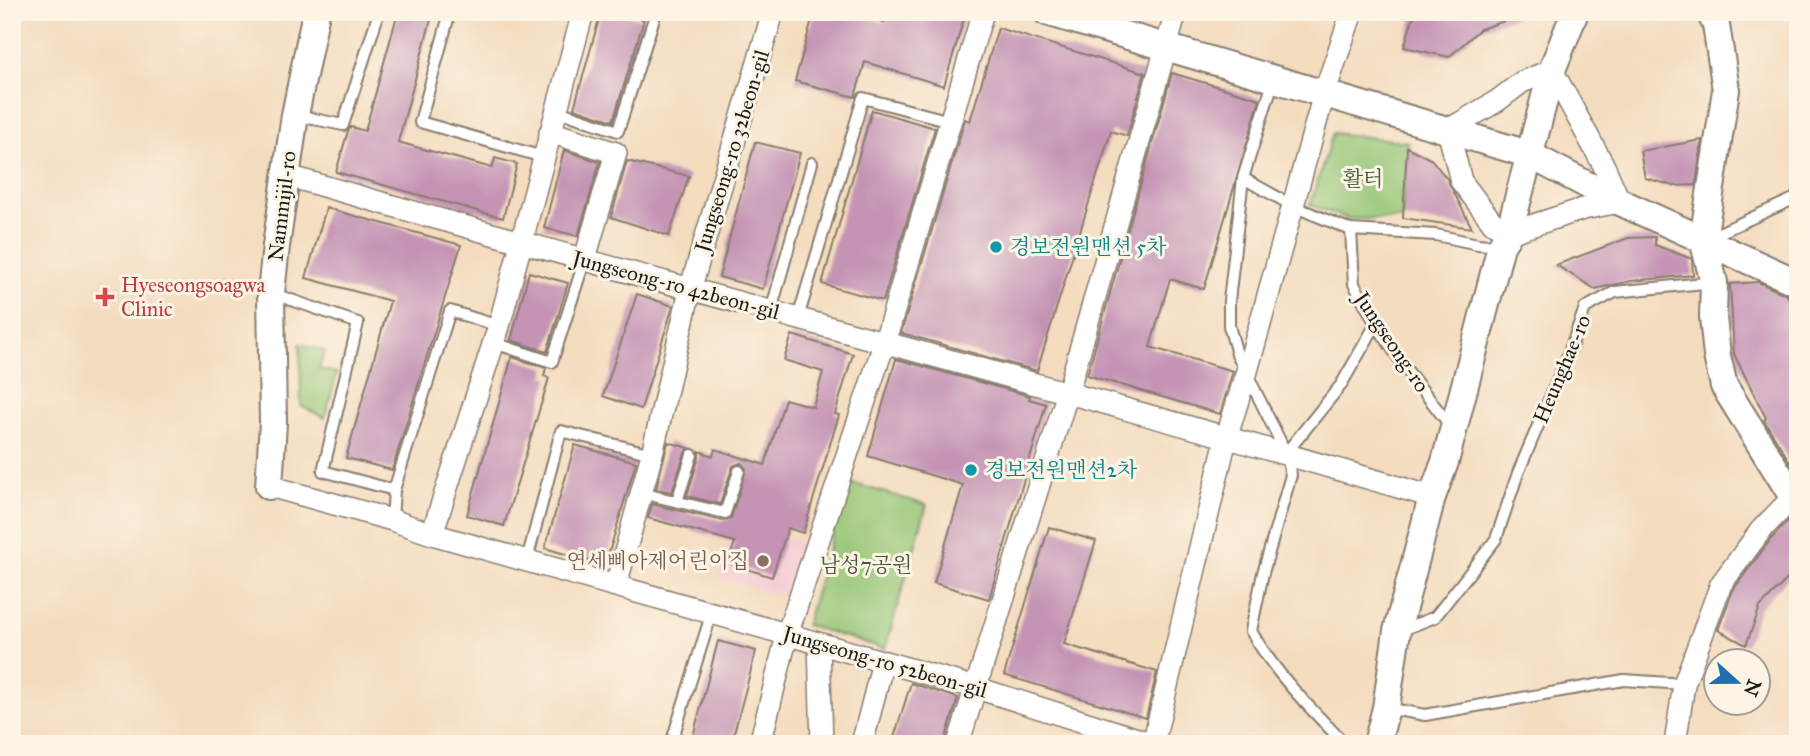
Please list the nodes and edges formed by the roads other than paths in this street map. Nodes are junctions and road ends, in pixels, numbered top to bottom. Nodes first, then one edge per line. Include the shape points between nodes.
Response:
1 (316, 12) edge
2 (379, 12) edge
3 (450, 12) edge
4 (583, 12) edge
5 (656, 12) edge
6 (773, 12) edge
7 (983, 12) edge
8 (1047, 12) edge
9 (1176, 12) edge
10 (1352, 12) edge
11 (1575, 12) edge
12 (1710, 12) edge
13 (1166, 47) junction
14 (1552, 70) junction
15 (1274, 79) junction
16 (1324, 94) junction
17 (555, 110) junction
18 (295, 115) junction
19 (950, 121) junction
20 (1448, 130) junction
21 (550, 132) junction
22 (1528, 154) junction
23 (543, 157) junction
24 (812, 163) dead end
25 (285, 175) junction
26 (1243, 178) junction
27 (1798, 197) edge
28 (1620, 202) junction
29 (1293, 206) junction
30 (1351, 230) junction
31 (1505, 239) junction
32 (1703, 240) junction
33 (522, 244) junction
34 (585, 258) junction
35 (1714, 282) junction
36 (1798, 283) edge
37 (690, 290) junction
38 (271, 293) junction
39 (771, 311) junction
40 (797, 318) junction
41 (1376, 324) junction
42 (496, 334) junction
43 (885, 341) junction
44 (1247, 371) junction
45 (1068, 392) junction
46 (1453, 430) junction
47 (1226, 439) junction
48 (1286, 453) junction
49 (652, 454) junction
50 (692, 455) dead end
51 (739, 471) dead end
52 (269, 486) joint
53 (394, 490) junction
54 (641, 493) junction
55 (1432, 497) junction
56 (1796, 498) edge
57 (677, 501) junction
58 (392, 520) junction
59 (432, 534) junction
60 (527, 560) junction
61 (616, 585) junction
62 (712, 612) junction
63 (1397, 631) junction
64 (788, 635) junction
65 (819, 644) junction
66 (883, 662) junction
67 (1684, 684) junction
68 (977, 688) junction
69 (1386, 708) junction
70 (761, 739) edge
71 (671, 744) edge
72 (784, 744) edge
73 (822, 744) edge
74 (862, 744) edge
75 (958, 744) edge
76 (1153, 744) edge
77 (1345, 744) edge
78 (1377, 744) edge
79 (1675, 744) edge

1 - 18 street, Nammijil-ro
2 - 18 lane via 343,125
3 - 23 lane via 419,122
4 - 17 street
5 - 17 lane via 618,131
6 - 37 street, Jungseong-ro 32beon-gil
7 - 19 street
8 - 13 street
9 - 13 street
10 - 16 street
11 - 14 street, Jungseong-ro
12 - 32 street via 1726,90
13 - 15 street
13 - 45 street
14 - 20 street via 1522,82
14 - 22 street, Jungseong-ro
14 - 28 street
15 - 16 street
15 - 26 lane
16 - 20 street
16 - 29 street
17 - 21 street
18 - 25 street, Nammijil-ro
19 - 40 lane via 863,98
19 - 43 street
20 - 22 street
20 - 31 street via 1461,181
21 - 23 street
21 - 34 street via 616,153
22 - 28 street
22 - 31 street, Jungseong-ro
23 - 33 street
24 - 39 lane
25 - 33 street, Jungseong-ro 42beon-gil
25 - 38 street, Nammijil-ro
26 - 29 lane
26 - 44 lane via 1229,326
27 - 32 lane
28 - 31 street via 1583,209
28 - 32 street
29 - 30 lane
29 - 44 street
30 - 31 lane via 1436,235 1478,244
30 - 41 lane, Jungseong-ro via 1354,284
31 - 46 street, Jungseong-ro
32 - 35 street
32 - 36 street
33 - 34 street, Jungseong-ro 42beon-gil
33 - 42 street
34 - 37 street, Jungseong-ro 42beon-gil
34 - 42 lane via 552,362
35 - 56 street via 1713,317 1724,386
35 - 63 lane, Heunghae-ro via 1615,292 1585,308 1496,538 1435,617
37 - 39 street, Jungseong-ro 42beon-gil
37 - 49 street
38 - 52 street, Nammijil-ro
38 - 53 lane via 358,323 323,471
39 - 40 street, Jungseong-ro 42beon-gil
40 - 43 street, Jungseong-ro 42beon-gil
41 - 46 lane, Jungseong-ro
41 - 48 lane via 1341,385
42 - 53 lane via 450,311
42 - 59 street
43 - 45 street, Jungseong-ro 42beon-gil
43 - 64 street
44 - 47 street, Jungseong-ro 52beon-gil
44 - 48 lane
45 - 47 street, Jungseong-ro 42beon-gil
45 - 68 street
46 - 55 street, Jungseong-ro
47 - 48 street, Jungseong-ro 42beon-gil
47 - 76 street, Jungseong-ro 52beon-gil
48 - 55 street, Jungseong-ro 42beon-gil
48 - 77 lane via 1292,475 1262,573 1251,631 1293,691
49 - 54 street
49 - 60 lane via 561,431
50 - 57 lane
51 - 57 lane via 725,513
52 - 58 street, Jungseong-ro 52beon-gil
53 - 58 lane
54 - 57 lane
54 - 61 street
55 - 63 street, Jungseong-ro
56 - 67 street via 1761,530 1721,584
58 - 59 street, Jungseong-ro 52beon-gil
59 - 60 street, Jungseong-ro 52beon-gil
60 - 61 street, Jungseong-ro 52beon-gil
61 - 62 street, Jungseong-ro 52beon-gil
62 - 64 street, Jungseong-ro 52beon-gil
62 - 71 lane
63 - 69 street, Jungseong-ro
64 - 65 street, Jungseong-ro 52beon-gil
64 - 70 street
65 - 66 street, Jungseong-ro 52beon-gil
65 - 73 street
66 - 68 street, Jungseong-ro 52beon-gil
66 - 74 street
67 - 69 lane via 1624,680 1425,715
67 - 79 street
68 - 75 street
68 - 76 street, Jungseong-ro 52beon-gil
69 - 78 street, Jungseong-ro
70 - 72 lane

